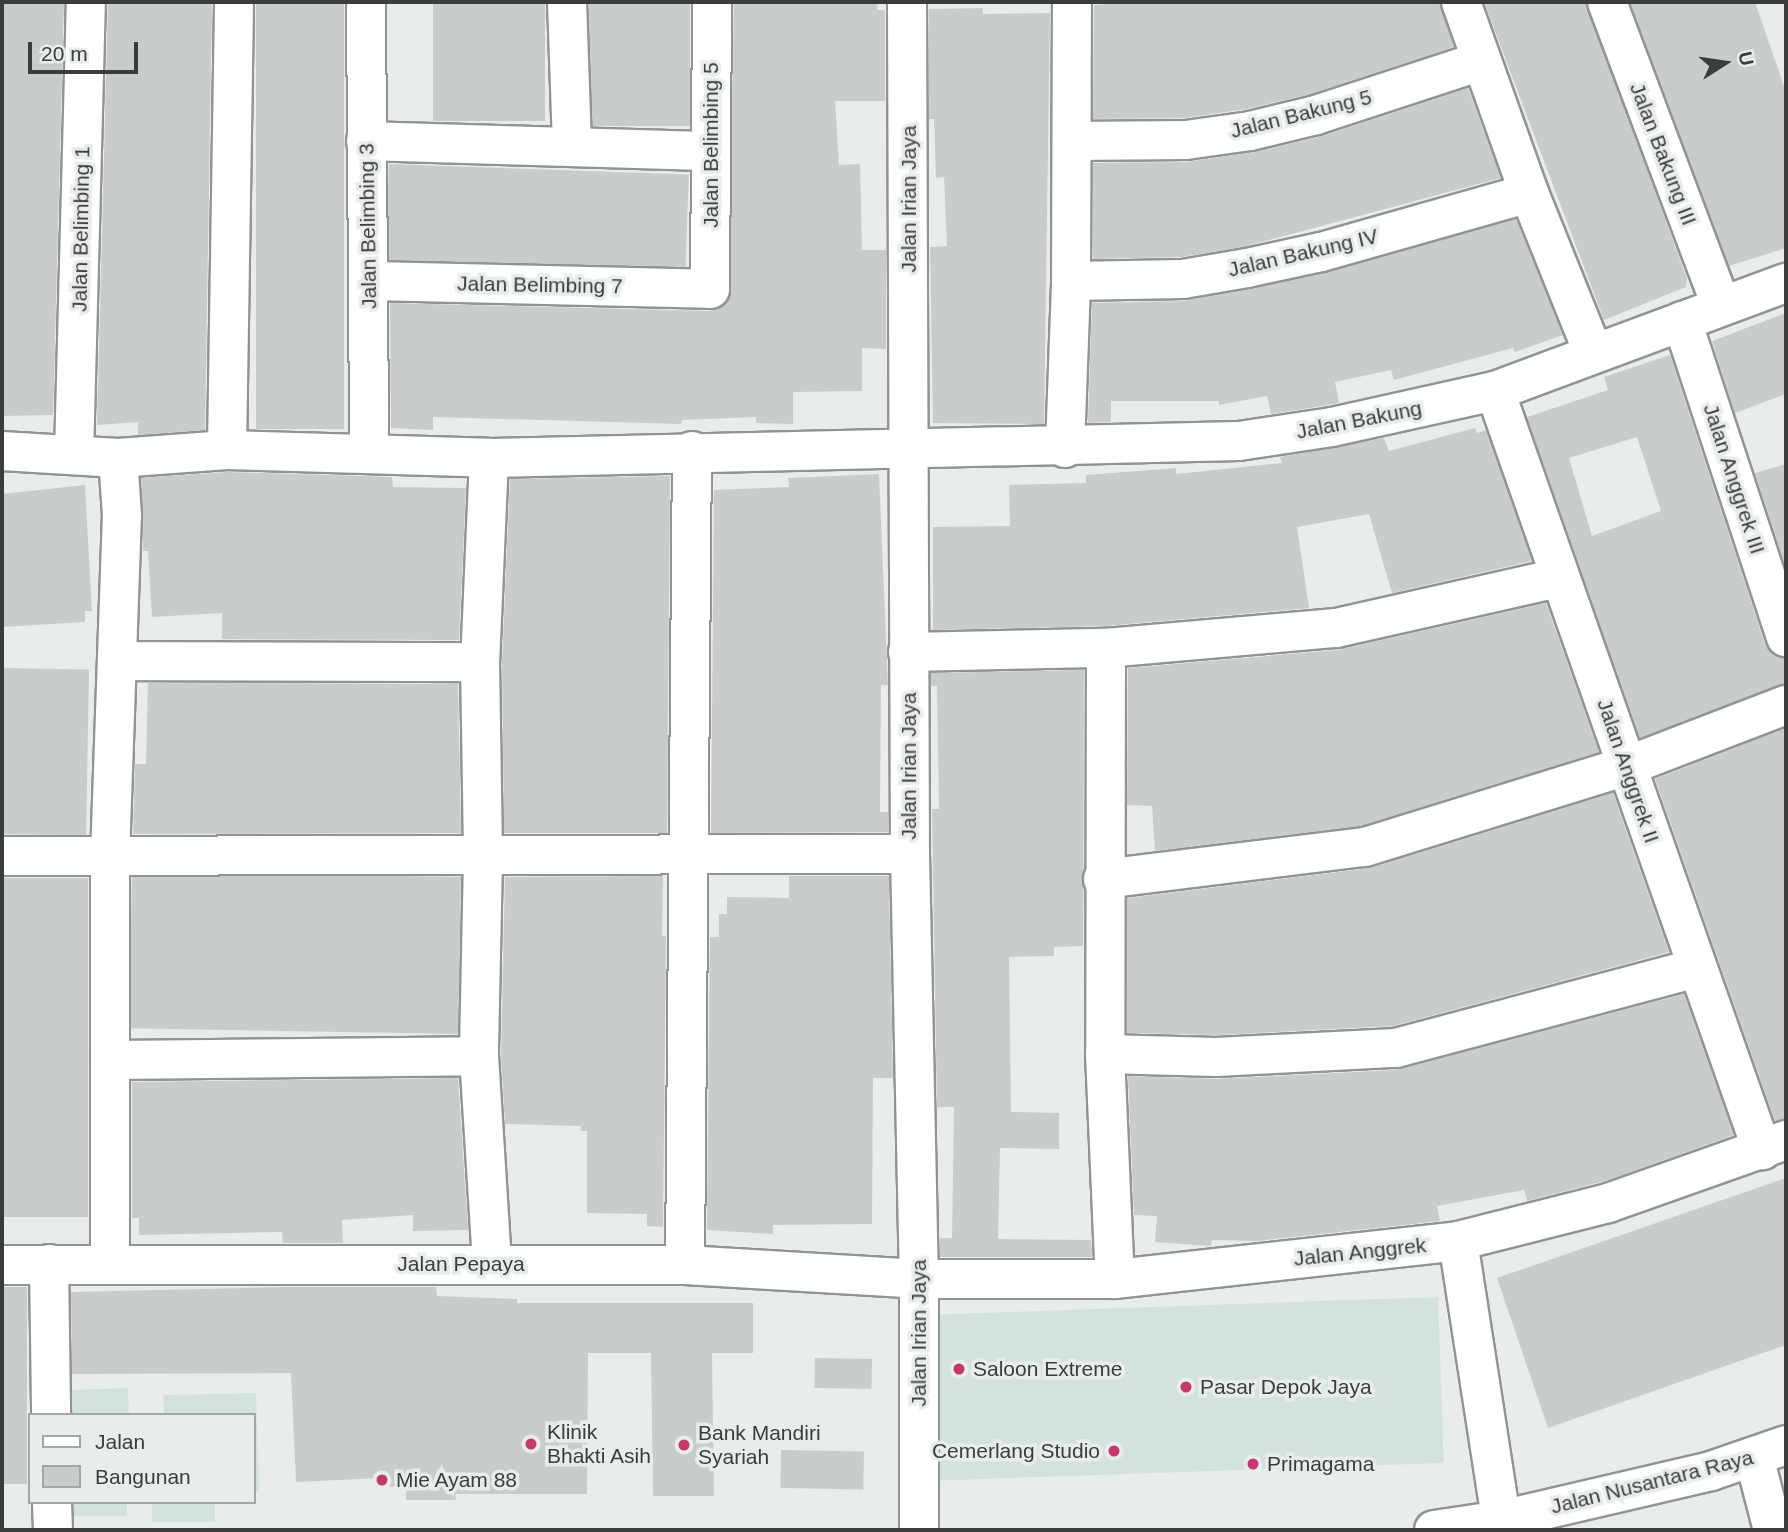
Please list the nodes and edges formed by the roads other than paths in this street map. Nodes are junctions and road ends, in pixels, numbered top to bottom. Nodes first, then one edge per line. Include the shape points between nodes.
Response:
1 (86, 2) edge
2 (234, 2) edge
3 (366, 2) edge
4 (568, 2) edge
5 (712, 2) edge
6 (907, 2) edge
7 (1072, 2) edge
8 (1461, 2) edge
9 (1607, 2) edge
10 (1481, 61) junction
11 (366, 141) junction
12 (1073, 141) junction
13 (572, 147) junction
14 (711, 151) junction
15 (1529, 193) junction
16 (370, 281) junction
17 (1071, 281) junction
18 (1786, 283) edge
19 (710, 289) joint
20 (1721, 306) junction
21 (1682, 321) junction
22 (1593, 352) junction
23 (1495, 391) junction
24 (1065, 448) junction
25 (911, 449) junction
26 (227, 450) junction
27 (2, 451) edge
28 (369, 451) junction
29 (692, 451) junction
30 (74, 455) junction
31 (118, 458) junction
32 (489, 458) junction
33 (1558, 578) junction
34 (1786, 637) edge
35 (1106, 648) junction
36 (908, 652) junction
37 (120, 661) junction
38 (480, 662) junction
39 (1786, 705) edge
40 (1627, 766) junction
41 (689, 854) junction
42 (910, 854) junction
43 (2, 856) edge
44 (110, 857) junction
45 (484, 859) junction
46 (1103, 879) junction
47 (1696, 968) junction
48 (1104, 1054) junction
49 (479, 1056) junction
50 (110, 1060) junction
51 (1774, 1145) edge
52 (1458, 1241) junction
53 (49, 1264) junction
54 (492, 1264) junction
55 (2, 1265) edge
56 (110, 1265) junction
57 (685, 1265) junction
58 (919, 1279) junction
59 (1115, 1279) junction
60 (51, 1413) edge
61 (1770, 1451) edge
62 (52, 1504) edge
63 (1501, 1520) junction
64 (53, 1530) edge
65 (919, 1530) edge
66 (1434, 1530) edge
67 (1773, 1530) edge

1 - 30 main road, Jalan Belimbing 1
2 - 26 main road
3 - 11 main road, Jalan Belimbing 3
4 - 13 main road
5 - 14 main road, Jalan Belimbing 5
6 - 25 main road, Jalan Irian Jaya
7 - 12 main road
8 - 10 main road
9 - 20 main road, Jalan Bakung III
10 - 12 main road, Jalan Bakung 5 via 1316,115 1250,131 1186,140
10 - 15 main road
11 - 13 main road
11 - 16 main road, Jalan Belimbing 3
12 - 17 main road
13 - 14 main road
14 - 19 main road, Jalan Belimbing 5
15 - 17 main road, Jalan Bakung IV via 1321,252 1247,268 1183,279
15 - 22 main road
16 - 19 main road, Jalan Belimbing 7
16 - 28 main road, Jalan Belimbing 3
17 - 24 main road
18 - 20 main road, Jalan Bakung
20 - 21 main road, Jalan Bakung
21 - 22 main road, Jalan Bakung
21 - 34 main road, Jalan Anggrek III
22 - 23 main road, Jalan Bakung
23 - 24 main road, Jalan Bakung via 1332,427 1239,441
23 - 33 main road, Jalan Anggrek II
24 - 25 main road, Jalan Bakung
25 - 29 main road, Jalan Bakung
25 - 36 main road, Jalan Irian Jaya
26 - 28 main road, Jalan Bakung
26 - 31 main road, Jalan Bakung
27 - 30 main road, Jalan Bakung
28 - 32 main road, Jalan Bakung
29 - 32 main road, Jalan Bakung
29 - 41 main road
30 - 31 main road, Jalan Bakung
31 - 37 main road
32 - 38 main road
33 - 35 main road via 1336,628
33 - 40 main road, Jalan Anggrek II
35 - 36 main road
35 - 46 main road
36 - 42 main road, Jalan Irian Jaya
37 - 38 main road
37 - 44 main road
38 - 45 main road
39 - 40 main road
40 - 46 main road via 1365,847
40 - 47 main road, Jalan Anggrek II
41 - 42 main road
41 - 45 main road
41 - 57 main road
42 - 58 main road, Jalan Irian Jaya
43 - 44 main road
44 - 45 main road
44 - 50 main road
45 - 49 main road
46 - 48 main road
47 - 48 main road via 1396,1048 1216,1057
47 - 51 main road, Jalan Anggrek II
48 - 59 main road
49 - 50 main road
49 - 54 main road
50 - 56 main road
51 - 52 main road, Jalan Anggrek via 1608,1203
52 - 59 main road, Jalan Anggrek
52 - 63 main road
53 - 55 main road, Jalan Pepaya
53 - 56 main road, Jalan Pepaya
53 - 60 main road
54 - 56 main road, Jalan Pepaya
54 - 57 main road, Jalan Pepaya
57 - 58 main road, Jalan Pepaya
58 - 59 main road, Jalan Anggrek
58 - 65 main road, Jalan Irian Jaya
61 - 63 main road, Jalan Nusantara Raya
61 - 67 main road
62 - 64 main road
63 - 66 main road, Jalan Nusantara Raya

